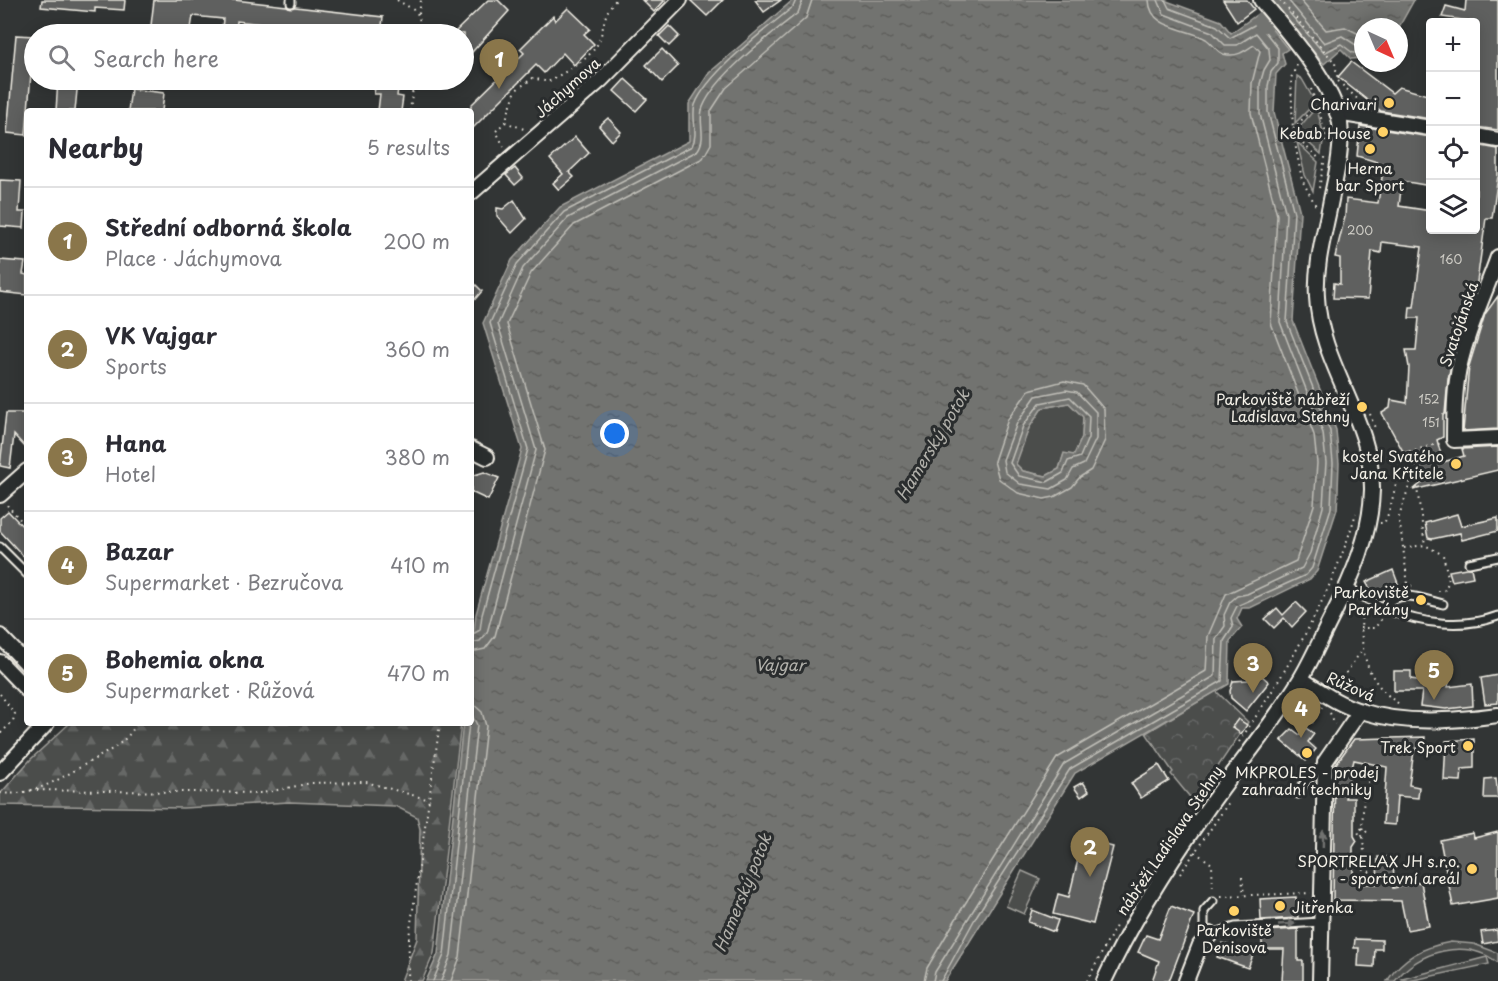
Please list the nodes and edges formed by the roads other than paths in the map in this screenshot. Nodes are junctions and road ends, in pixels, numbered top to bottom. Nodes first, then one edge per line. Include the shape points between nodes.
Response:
1 (680, 0) edge
2 (1261, 0) edge
3 (1337, 113) junction
4 (1426, 127) edge
5 (1480, 137) edge
6 (1498, 140) edge
7 (474, 190) edge
8 (1498, 257) edge
9 (1498, 438) edge
10 (474, 450) edge
11 (487, 457) dead end
12 (24, 474) edge
13 (1, 498) edge
14 (0, 547) edge
15 (1498, 557) edge
16 (1469, 563) dead end
17 (24, 571) edge
18 (1347, 587) junction
19 (1443, 604) dead end
20 (1384, 609) junction
21 (1498, 616) edge
22 (0, 636) edge
23 (24, 661) edge
24 (0, 662) edge
25 (1300, 679) junction
26 (24, 687) edge
27 (1360, 711) junction
28 (1498, 716) edge
29 (44, 726) edge
30 (1325, 762) junction
31 (0, 773) edge
32 (1298, 794) dead end
33 (1213, 901) road end
34 (1321, 922) junction
35 (1208, 937) junction
36 (1104, 981) edge
37 (1186, 981) edge
38 (1320, 981) edge

1 - 7 street, Jáchymova via 601,80
2 - 3 street, nábřeží Ladislava Stehny via 1318,74
3 - 4 street
3 - 18 street, nábřeží Ladislava Stehny via 1340,140 1317,298 1323,337 1366,443 1371,484 1368,520
5 - 6 street
8 - 9 street, Svatojánská via 1457,378 1454,440
10 - 11 street
12 - 13 street
14 - 17 lane
15 - 16 lane
18 - 20 lane
18 - 25 street, nábřeží Ladislava Stehny
19 - 20 lane via 1404,594 1392,598
20 - 21 lane via 1444,623
22 - 23 street
24 - 26 street
25 - 27 street, Růžová via 1326,702
25 - 36 street, nábřeží Ladislava Stehny via 1142,908
27 - 28 street, Růžová via 1404,720
27 - 30 street
29 - 31 street
30 - 32 lane
34 -> 30 street
33 - 35 lane via 1204,911
35 -> 34 lane via 1235,927
34 - 38 street
35 - 37 street via 1200,945

